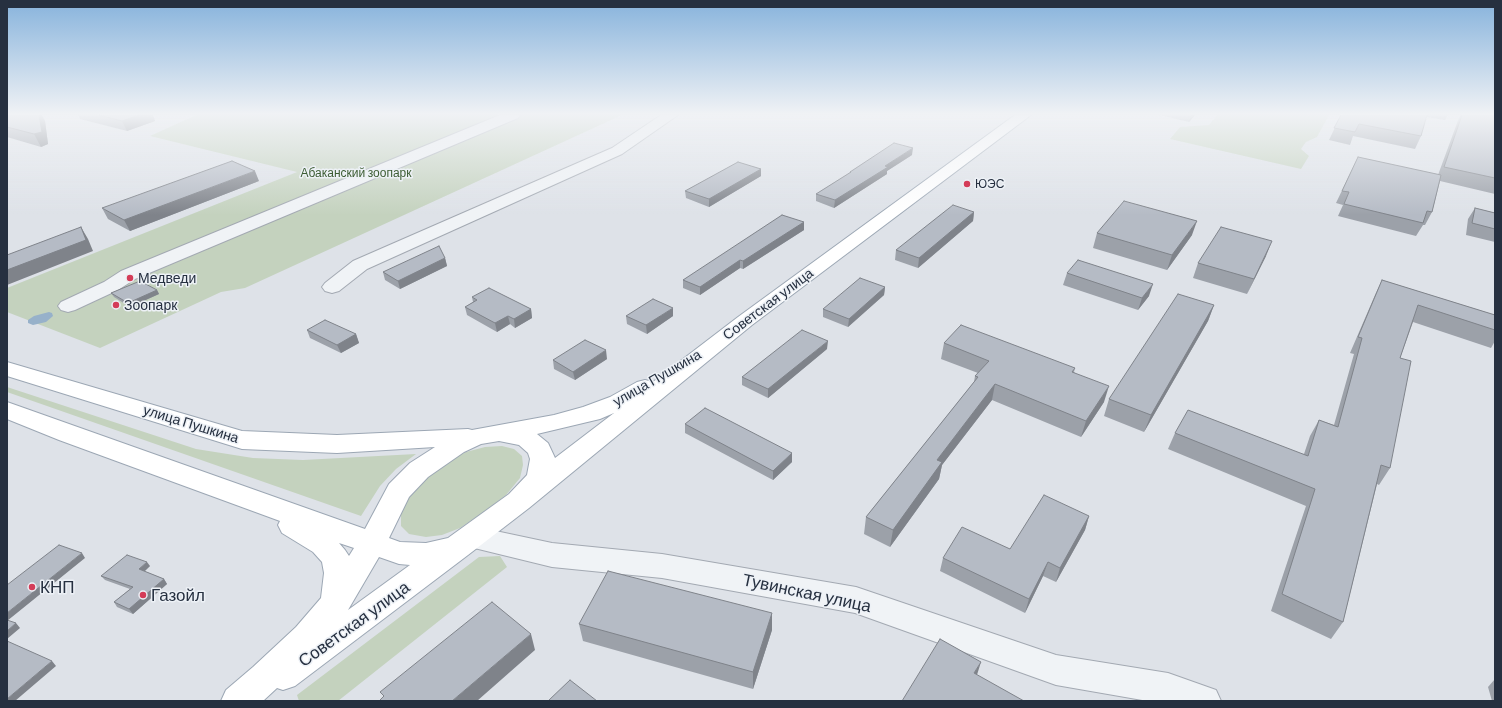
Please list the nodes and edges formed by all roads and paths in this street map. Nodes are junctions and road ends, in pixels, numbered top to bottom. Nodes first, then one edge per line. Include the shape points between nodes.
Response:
1 (433, 148) edge
2 (450, 148) edge
3 (621, 148) edge
4 (980, 148) edge
5 (111, 286) junction
6 (332, 287) dead end
7 (68, 306) dead end
8 (720, 341) junction
9 (7, 369) edge
10 (7, 410) edge
11 (487, 435) junction
12 (248, 499) junction
13 (519, 501) junction
14 (465, 542) junction
15 (372, 544) junction
16 (336, 602) junction
17 (238, 701) edge
18 (249, 701) edge
19 (1204, 701) edge

1 - 5 street via 128,275
2 - 5 street via 138,278
3 - 6 street via 360,265
4 - 8 main road, Советская улица
5 - 7 street
8 - 11 main road, улица Пушкина via 618,402 554,423
8 - 13 main road, Советская улица
9 - 11 main road, улица Пушкина via 242,440 337,444
10 - 12 main road
11 - 13 main road via 526,438 539,448 543,459 538,478
11 - 15 main road via 456,446 418,470 398,491
12 - 15 main road
12 - 16 main road via 324,544 335,558 339,573
13 - 14 main road, Советская улица
14 - 15 main road via 426,554 399,553
14 - 18 main road, Советская улица
14 - 19 street, Тувинская улица via 552,555 662,566 856,600 1056,670 1168,689
15 - 16 main road
16 - 17 main road via 307,637

